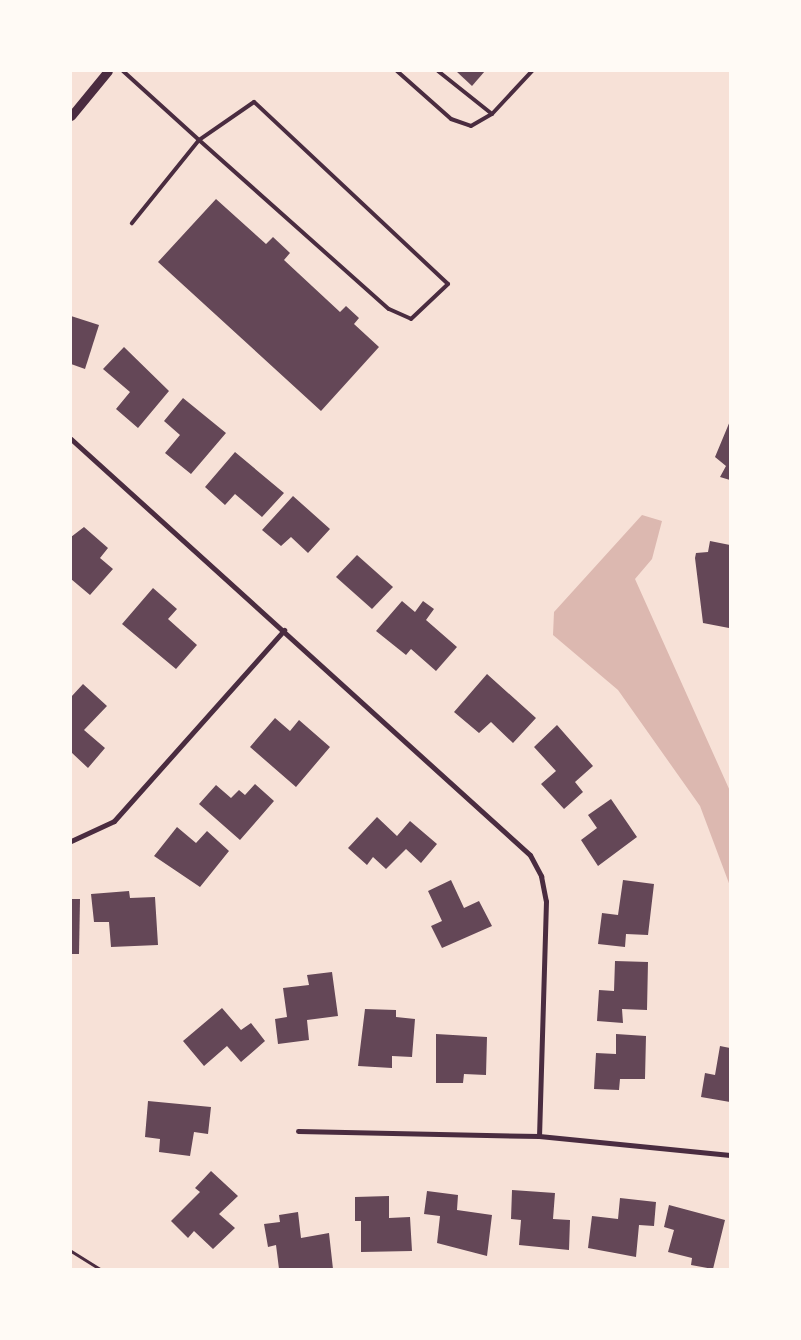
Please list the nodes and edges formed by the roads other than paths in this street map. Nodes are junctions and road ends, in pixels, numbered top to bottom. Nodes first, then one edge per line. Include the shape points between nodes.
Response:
1 (108, 71) edge
2 (123, 71) edge
3 (397, 71) edge
4 (438, 71) edge
5 (532, 71) edge
6 (492, 114) junction
7 (71, 116) edge
8 (199, 140) junction
9 (132, 223) dead end
10 (71, 439) edge
11 (284, 630) junction
12 (71, 841) edge
13 (298, 1131) dead end
14 (539, 1136) junction
15 (730, 1156) edge

1 - 7 street
2 - 8 lane
3 - 6 lane via 451,120 471,126
4 - 6 lane
5 - 6 lane
8 - 8 lane via 389,309 411,319 448,284 254,102
8 - 9 lane
10 - 11 street
11 - 12 street via 114,821
11 - 14 street via 511,836 530,855 541,876 547,927
13 - 14 street
14 - 15 street

